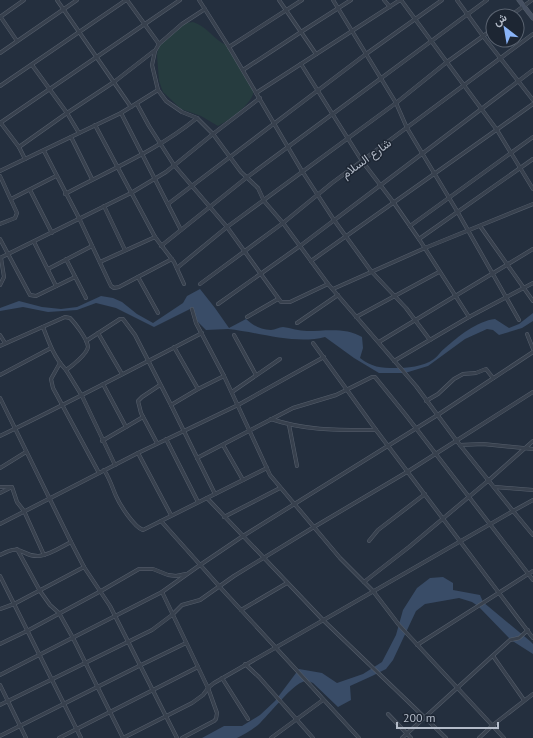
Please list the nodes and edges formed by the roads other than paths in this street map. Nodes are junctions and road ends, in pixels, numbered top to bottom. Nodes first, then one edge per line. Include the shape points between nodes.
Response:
1 (24, 0) edge
2 (58, 0) edge
3 (77, 0) edge
4 (117, 0) edge
5 (127, 0) edge
6 (180, 0) edge
7 (199, 0) edge
8 (279, 0) edge
9 (302, 0) edge
10 (333, 0) edge
11 (351, 0) edge
12 (384, 0) edge
13 (401, 0) edge
14 (442, 0) edge
15 (456, 0) edge
16 (487, 0) edge
17 (519, 0) edge
18 (532, 0) edge
19 (120, 4) junction
20 (524, 6) junction
21 (338, 8) junction
22 (390, 8) junction
23 (521, 8) edge
24 (64, 9) junction
25 (205, 9) junction
26 (286, 10) junction
27 (467, 14) junction
28 (0, 16) edge
29 (533, 18) edge
30 (415, 20) junction
31 (144, 24) junction
32 (352, 31) junction
33 (79, 32) junction
34 (301, 32) junction
35 (533, 34) edge
36 (483, 36) junction
37 (17, 41) junction
38 (430, 41) junction
39 (159, 44) junction
40 (229, 47) junction
41 (155, 51) junction
42 (0, 53) edge
43 (316, 54) junction
44 (366, 54) junction
45 (96, 57) junction
46 (500, 59) junction
47 (447, 62) junction
48 (302, 64) junction
49 (32, 65) junction
50 (243, 70) junction
51 (533, 70) edge
52 (382, 78) junction
53 (518, 81) junction
54 (114, 82) junction
55 (0, 86) edge
56 (465, 86) junction
57 (49, 89) junction
58 (158, 90) junction
59 (318, 91) junction
60 (256, 93) junction
61 (260, 98) junction
62 (533, 100) edge
63 (396, 103) junction
64 (137, 104) junction
65 (533, 104) edge
66 (131, 107) junction
67 (482, 109) junction
68 (67, 113) junction
69 (121, 113) junction
70 (332, 114) junction
71 (197, 118) junction
72 (0, 122) edge
73 (274, 124) junction
74 (96, 126) junction
75 (407, 128) junction
76 (497, 130) junction
77 (79, 133) junction
78 (213, 134) junction
79 (71, 137) junction
80 (533, 137) edge
81 (348, 139) junction
82 (160, 144) junction
83 (19, 147) junction
84 (288, 147) junction
85 (44, 151) junction
86 (511, 152) junction
87 (422, 153) junction
88 (142, 154) junction
89 (229, 156) junction
90 (25, 159) junction
91 (533, 159) edge
92 (362, 161) junction
93 (174, 164) junction
94 (117, 168) junction
95 (520, 168) junction
96 (0, 171) edge
97 (302, 171) junction
98 (434, 174) junction
99 (0, 176) edge
100 (56, 176) junction
101 (246, 178) junction
102 (92, 179) junction
103 (155, 179) junction
104 (380, 185) junction
105 (193, 186) junction
106 (533, 189) edge
107 (30, 190) junction
108 (131, 193) junction
109 (65, 194) junction
110 (318, 195) junction
111 (449, 198) junction
112 (11, 199) junction
113 (264, 201) junction
114 (394, 203) junction
115 (168, 204) junction
116 (533, 204) edge
117 (104, 206) junction
118 (210, 207) junction
119 (457, 212) junction
120 (79, 218) junction
121 (334, 220) junction
122 (283, 223) junction
123 (0, 224) edge
124 (410, 226) junction
125 (480, 226) junction
126 (227, 227) junction
127 (181, 230) junction
128 (468, 231) junction
129 (52, 233) junction
130 (155, 237) junction
131 (347, 237) junction
132 (419, 239) junction
133 (0, 240) edge
134 (34, 242) junction
135 (92, 246) junction
136 (161, 246) junction
137 (300, 246) junction
138 (425, 248) junction
139 (533, 249) edge
140 (126, 250) junction
141 (245, 251) junction
142 (8, 254) junction
143 (0, 258) edge
144 (66, 259) junction
145 (172, 259) junction
146 (311, 261) junction
147 (100, 262) junction
148 (506, 265) junction
149 (177, 268) junction
150 (48, 269) junction
151 (371, 271) junction
152 (439, 272) junction
153 (492, 273) junction
154 (261, 274) junction
155 (75, 277) junction
156 (138, 277) junction
157 (533, 283) edge
158 (184, 284) dead end
159 (200, 284) dead end
160 (328, 284) junction
161 (0, 285) edge
162 (56, 286) junction
163 (333, 289) junction
164 (523, 289) junction
165 (338, 295) junction
166 (395, 296) junction
167 (456, 296) junction
168 (86, 298) dead end
169 (506, 298) junction
170 (278, 299) junction
171 (533, 302) edge
172 (218, 304) dead end
173 (192, 309) dead end
174 (158, 313) dead end
175 (247, 317) dead end
176 (356, 317) junction
177 (469, 317) junction
178 (416, 320) junction
179 (519, 320) dead end
180 (297, 323) dead end
181 (43, 327) junction
182 (98, 333) junction
183 (202, 333) junction
184 (526, 334) dead end
185 (234, 335) dead end
186 (0, 336) edge
187 (430, 340) junction
188 (86, 341) junction
189 (379, 342) junction
190 (314, 343) dead end
191 (5, 344) junction
192 (0, 346) edge
193 (174, 347) junction
194 (51, 348) junction
195 (533, 349) edge
196 (533, 352) edge
197 (324, 358) junction
198 (280, 359) dead end
199 (147, 360) junction
200 (394, 361) junction
201 (60, 363) junction
202 (66, 370) junction
203 (122, 374) junction
204 (0, 375) edge
205 (256, 375) junction
206 (224, 376) junction
207 (493, 378) junction
208 (103, 384) junction
209 (160, 385) junction
210 (198, 390) junction
211 (347, 390) junction
212 (232, 392) junction
213 (533, 392) edge
214 (82, 396) junction
215 (0, 400) edge
216 (426, 401) junction
217 (171, 404) junction
218 (238, 405) junction
219 (62, 406) junction
220 (436, 416) junction
221 (143, 417) junction
222 (271, 419) junction
223 (289, 425) junction
224 (126, 427) junction
225 (14, 429) junction
226 (415, 429) junction
227 (249, 430) junction
228 (376, 430) junction
229 (183, 431) junction
230 (0, 436) edge
231 (166, 439) junction
232 (102, 440) junction
233 (456, 440) junction
234 (533, 441) edge
235 (157, 444) junction
236 (222, 445) junction
237 (388, 445) junction
238 (460, 445) junction
239 (523, 449) junction
240 (533, 449) edge
241 (26, 452) junction
242 (138, 453) junction
243 (434, 454) junction
244 (197, 458) junction
245 (115, 465) junction
246 (297, 466) dead end
247 (0, 468) edge
248 (267, 468) junction
249 (104, 470) junction
250 (407, 472) junction
251 (99, 473) junction
252 (243, 480) junction
253 (489, 480) junction
254 (0, 487) edge
255 (12, 487) junction
256 (495, 487) junction
257 (280, 488) junction
258 (533, 490) edge
259 (0, 493) edge
260 (215, 494) junction
261 (425, 494) junction
262 (468, 497) junction
263 (206, 498) junction
264 (49, 499) junction
265 (533, 500) edge
266 (198, 502) junction
267 (294, 504) junction
268 (513, 511) junction
269 (24, 512) junction
270 (171, 515) junction
271 (224, 517) junction
272 (442, 518) junction
273 (161, 521) junction
274 (0, 524) edge
275 (490, 525) junction
276 (314, 527) junction
277 (533, 535) edge
278 (243, 536) junction
279 (369, 541) dead end
280 (71, 542) junction
281 (460, 542) junction
282 (17, 549) junction
283 (0, 555) edge
284 (44, 555) junction
285 (264, 558) junction
286 (200, 565) junction
287 (84, 567) junction
288 (533, 570) edge
289 (528, 573) junction
290 (188, 574) junction
291 (0, 576) edge
292 (533, 580) edge
293 (364, 582) junction
294 (287, 583) junction
295 (219, 586) junction
296 (40, 591) junction
297 (101, 591) junction
298 (373, 591) junction
299 (162, 592) junction
300 (499, 593) junction
301 (14, 604) junction
302 (0, 608) edge
303 (241, 610) junction
304 (59, 613) junction
305 (172, 615) junction
306 (116, 616) junction
307 (323, 620) junction
308 (528, 630) junction
309 (27, 631) junction
310 (73, 638) junction
311 (533, 638) edge
312 (129, 642) junction
313 (186, 643) junction
314 (0, 644) edge
315 (418, 645) junction
316 (275, 647) junction
317 (40, 654) junction
318 (493, 656) junction
319 (85, 663) junction
320 (141, 664) junction
321 (245, 664) junction
322 (198, 667) junction
323 (0, 675) edge
324 (222, 678) junction
325 (51, 680) junction
326 (0, 685) edge
327 (97, 687) junction
328 (208, 688) junction
329 (458, 688) junction
330 (153, 690) junction
331 (533, 694) edge
332 (323, 700) junction
333 (524, 700) junction
334 (8, 701) junction
335 (64, 704) junction
336 (0, 705) edge
337 (110, 712) junction
338 (388, 714) dead end
339 (166, 716) junction
340 (425, 717) junction
341 (248, 719) dead end
342 (297, 719) junction
343 (493, 725) junction
344 (21, 727) junction
345 (76, 730) junction
346 (407, 734) junction
347 (0, 736) edge
348 (26, 738) edge
349 (60, 738) edge
350 (80, 738) edge
351 (177, 738) edge
352 (182, 738) edge
353 (271, 738) edge
354 (313, 738) edge
355 (359, 738) edge
356 (402, 738) edge
357 (411, 738) edge
358 (446, 738) edge
359 (479, 738) edge
360 (504, 738) edge

1 - 28 street
2 - 24 street
3 - 24 street
4 - 19 street
5 - 19 street
5 - 31 street
6 - 31 street
7 - 25 street
8 - 26 street
9 - 26 street
10 - 21 street
11 - 21 street
12 - 22 street
13 - 22 street
13 - 30 street
14 - 30 street
15 - 27 street
16 - 27 street
17 - 20 street
18 - 20 street
19 - 33 street
20 - 23 street
20 - 29 street
21 - 32 street
21 - 34 street
22 - 32 street
24 - 33 street
24 - 37 street
25 - 39 street
25 - 40 street
26 - 34 street
26 - 40 street
27 - 36 street
27 - 38 street
28 - 37 street
30 - 38 street
30 - 44 street
31 - 39 street
31 - 45 street
32 - 43 street
32 - 44 street
33 - 45 street
33 - 49 street
34 - 43 street
34 - 50 street
35 - 46 street, شارع السلام
36 - 46 street
36 - 47 street
37 - 42 street
38 - 47 street
38 - 52 street
39 - 41 street
40 - 50 street
41 - 54 street
41 - 58 street via 152,65
43 - 48 street
44 - 52 street
44 - 59 street
45 - 54 street
45 - 57 street
46 - 53 street
46 - 56 street, شارع السلام
47 - 56 street
47 - 63 street
48 - 59 street
48 - 60 street
49 - 55 street
49 - 57 street
50 - 60 street
51 - 53 street
52 - 63 street
52 - 70 street
53 - 62 street
53 - 67 street
54 - 66 street
54 - 68 street
56 - 67 street
56 - 75 street, شارع السلام
57 - 68 street
57 - 72 street
58 - 64 street
58 - 71 street via 174,108
59 - 70 street
59 - 73 street
60 - 61 street
61 - 73 street
61 - 78 street
63 - 75 street
63 - 81 street
64 - 66 street
64 - 82 street
65 - 76 street
66 - 69 street
67 - 76 street
67 - 87 street
68 - 77 street
68 - 83 street
69 - 74 street
69 - 88 street
70 - 81 street
70 - 84 street
71 - 78 street
71 - 82 street
72 - 83 street
73 - 84 street
73 - 89 street
74 - 77 street
74 - 94 street
75 - 87 street
75 - 92 street, شارع السلام
76 - 86 street
76 - 98 street
77 - 79 street
78 - 89 street
78 - 93 street
79 - 85 street
79 - 102 street
80 - 86 street
81 - 92 street
81 - 97 street
82 - 88 street
82 - 93 street
83 - 90 street
84 - 97 street
84 - 101 street
85 - 90 street
85 - 100 street
86 - 95 street
86 - 111 street
87 - 98 street
87 - 104 street
88 - 94 street
88 - 103 street
89 - 101 street
89 - 105 street
90 - 96 street
91 - 95 street
92 - 104 street
92 - 110 street, شارع السلام
93 - 103 street
93 - 105 street
94 - 102 street
94 - 108 street
95 - 106 street
95 - 119 street
97 - 110 street
97 - 113 street
98 - 111 street
98 - 114 street
99 - 112 street
100 - 107 street
100 - 109 street
101 - 113 street via 258,188
101 - 118 street
102 - 109 street
103 - 108 street
103 - 115 street
104 - 114 street
104 - 121 street
105 - 115 street
105 - 118 street
107 - 112 street
107 - 129 street
108 - 117 street
108 - 130 street
109 - 120 street
110 - 121 street
110 - 122 street, شارع السلام
111 - 119 street
111 - 124 street
112 - 123 street via 17,210 16,216
113 - 122 street
113 - 126 street
114 - 124 street
114 - 131 street
115 - 127 street
116 - 125 street
117 - 120 street
117 - 140 street
118 - 126 street
118 - 127 street
119 - 128 street
119 - 132 street
120 - 129 street
120 - 135 street
121 - 131 street
121 - 137 street
122 - 137 street
122 - 141 street, شارع السلام
124 - 132 street
125 - 128 street
125 - 148 street
126 - 141 street
126 - 149 street
127 - 136 street
128 - 138 street
128 - 153 street
129 - 134 street
130 - 136 street
130 - 140 street
131 - 146 street
131 - 151 street
132 - 138 street
133 - 142 street
134 - 142 street
134 - 150 street
135 - 144 street
135 - 147 street
136 - 145 street
137 - 146 street
137 - 154 street
138 - 151 street
138 - 152 street
139 - 148 street
140 - 147 street
141 - 154 street
141 - 159 street, شارع السلام
142 - 143 street
142 - 162 street via 30,295 36,296
143 - 161 street via 4,277
144 - 150 street
144 - 155 street
145 - 149 street
145 - 156 street
146 - 160 street
147 - 156 street via 109,283 114,288
148 - 153 street
148 - 164 street
149 - 158 street
150 - 162 street
151 - 163 street
151 - 166 street
152 - 166 street
152 - 167 street
153 - 167 street
153 - 169 street
154 - 170 street
154 - 172 street
155 - 162 street
155 - 168 street
156 - 174 street
157 - 164 street
160 - 163 street
160 - 170 street via 290,302 283,303
163 - 165 street
164 - 169 street
164 - 171 street
165 - 176 street
165 - 180 street
166 - 176 street
166 - 178 street
167 - 177 street
167 - 178 street
169 - 177 street
169 - 179 street
170 - 175 street
173 - 183 street
176 - 189 street
177 - 187 street
178 - 187 street
178 - 189 street
181 - 188 street via 69,317
181 - 191 street
181 - 194 street
182 - 188 street
182 - 199 street via 124,319
182 - 203 street
183 - 193 street
183 - 206 street
184 - 195 street
185 - 205 street
186 - 191 street
187 - 200 street
188 - 202 street via 86,351
189 - 200 street
190 - 197 street
191 - 192 street
193 - 199 street
193 - 210 street
194 - 201 street
194 - 204 street
196 - 207 street
197 - 211 street
197 - 218 street
198 - 205 street
199 - 203 street
199 - 209 street
200 - 216 street
201 - 202 street
201 - 219 street via 51,382
202 - 214 street
203 - 208 street
205 - 212 street
206 - 210 street
206 - 212 street
207 - 216 street via 486,369 464,374
207 - 220 street
208 - 214 street
208 - 224 street
209 - 217 street
209 - 221 street via 138,401
210 - 217 street
211 - 222 street via 298,406
211 - 226 street via 372,377 376,378
211 - 228 street
212 - 218 street
213 - 233 street
214 - 219 street
214 - 232 street
215 - 225 street
216 - 220 street
217 - 229 street
218 - 227 street
218 - 229 street
219 - 225 street
219 - 251 street
220 - 226 street
220 - 233 street
221 - 224 street
221 - 235 street
222 - 223 street
222 - 227 street
223 - 228 street via 323,430
223 - 246 street
224 - 232 street
225 - 230 street
225 - 241 street
226 - 237 street
226 - 243 street
227 - 236 street
227 - 248 street
228 - 237 street
229 - 231 street
229 - 244 street
231 - 235 street
231 - 266 street
232 - 245 street
233 - 238 street
233 - 243 street
234 - 239 street
235 - 242 street
236 - 244 street
236 - 252 street
237 - 250 street
237 - 267 street
238 - 239 street via 483,444
238 - 253 street
239 - 240 street
239 - 253 street
241 - 247 street
241 - 264 street
242 - 245 street
242 - 270 street
243 - 250 street
243 - 262 street
244 - 260 street
245 - 249 street
248 - 252 street
248 - 257 street
249 - 251 street
249 - 273 street via 112,482 118,500 138,528 145,530
250 - 261 street
250 - 276 street
251 - 264 street
252 - 260 street
253 - 256 street
253 - 262 street
254 - 255 street
255 - 259 street
255 - 269 street
256 - 258 street
256 - 268 street
257 - 267 street
257 - 271 street
260 - 263 street
261 - 272 street
261 - 279 street via 378,530
262 - 272 street
262 - 275 street
263 - 266 street
263 - 271 street
264 - 269 street
264 - 280 street
265 - 268 street
266 - 270 street
267 - 276 street
267 - 278 street
268 - 275 street
268 - 277 street
269 - 274 street
269 - 284 street
270 - 273 street
271 - 278 street
272 - 281 street
272 - 293 street
273 - 286 street
275 - 281 street
275 - 289 street
276 - 285 street
276 - 293 street
278 - 285 street
278 - 286 street
280 - 284 street
280 - 287 street
281 - 298 street
281 - 300 street
282 - 283 street
282 - 284 street via 34,556
282 - 296 street
285 - 294 street
285 - 295 street
286 - 290 street
286 - 295 street
287 - 296 street
287 - 297 street
288 - 289 street
289 - 292 street
289 - 300 street
290 - 297 street via 168,575 142,568
290 - 299 street
291 - 301 street
293 - 298 street
294 - 303 street
294 - 307 street
295 - 303 street
295 - 305 street via 200,600 182,605
296 - 301 street
296 - 304 street
297 - 304 street
297 - 306 street
298 - 307 street
298 - 315 street
299 - 305 street
299 - 306 street
300 - 308 street
300 - 315 street
301 - 302 street
301 - 309 street
303 - 316 street
304 - 309 street
304 - 310 street
305 - 312 street via 152,630
305 - 313 street
306 - 310 street
306 - 312 street
307 - 316 street
307 - 340 street
308 - 311 street
308 - 318 street via 519,638 510,640
309 - 314 street
309 - 317 street
310 - 317 street
310 - 319 street
312 - 319 street
312 - 320 street
313 - 320 street
313 - 322 street
315 - 329 street
316 - 321 street
316 - 332 street
317 - 323 street
317 - 325 street
318 - 329 street
318 - 333 street
319 - 325 street
319 - 327 street
320 - 327 street
320 - 330 street
321 - 324 street
321 - 342 street
322 - 328 street
322 - 330 street
324 - 328 street
324 - 341 street
325 - 334 street
325 - 335 street
326 - 334 street
327 - 335 street
327 - 337 street
328 - 339 street via 192,703
328 - 352 street via 217,713 216,719
329 - 340 street
329 - 343 street
330 - 337 street
330 - 339 street
331 - 333 street
332 - 342 street
332 - 355 street
333 - 343 street
334 - 336 street
334 - 344 street
335 - 344 street
335 - 345 street
337 - 339 street via 123,738
337 - 345 street
338 - 346 street
339 - 351 street
340 - 346 street
340 - 358 street
342 - 353 street
342 - 354 street
343 - 359 street
343 - 360 street
344 - 347 street
344 - 348 street
345 - 349 street
345 - 350 street
346 - 356 street
346 - 357 street

